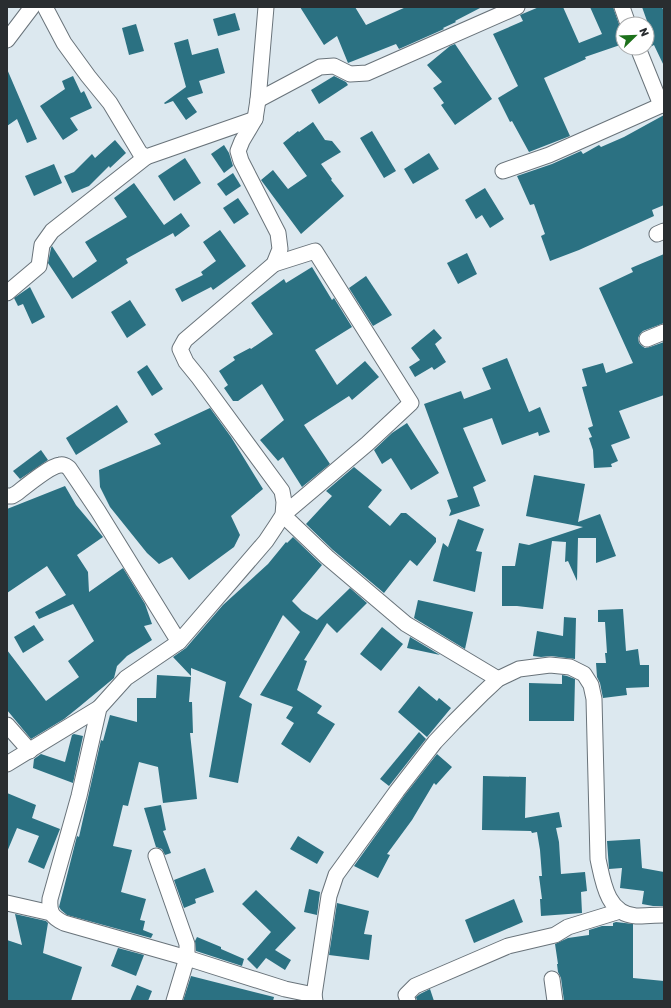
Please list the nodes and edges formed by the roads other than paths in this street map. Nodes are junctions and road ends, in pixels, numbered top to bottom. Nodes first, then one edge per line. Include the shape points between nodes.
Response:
1 (32, 7) edge
2 (45, 7) edge
3 (266, 7) edge
4 (517, 7) edge
5 (7, 40) edge
6 (642, 56) edge
7 (258, 100) junction
8 (663, 104) edge
9 (255, 119) junction
10 (146, 157) junction
11 (503, 171) dead end
12 (274, 264) junction
13 (7, 293) edge
14 (664, 332) edge
15 (647, 339) dead end
16 (7, 496) edge
17 (283, 515) junction
18 (179, 642) junction
19 (498, 679) junction
20 (99, 708) junction
21 (7, 725) edge
22 (30, 751) junction
23 (7, 764) edge
24 (156, 856) dead end
25 (7, 903) edge
26 (620, 911) junction
27 (51, 913) junction
28 (664, 915) edge
29 (187, 958) junction
30 (552, 979) dead end
31 (314, 998) edge
32 (174, 1001) edge
33 (408, 1001) edge
34 (556, 1001) edge

1 - 5 street
2 - 10 street via 64,43 110,103 140,153
3 - 7 street
4 - 7 street via 367,73 350,74 334,66 320,68
6 - 8 street
7 - 9 street
8 - 11 street via 549,155
9 - 10 street
9 - 12 street via 238,151 278,233 280,249
10 - 13 street via 52,231 42,245 39,266
12 - 17 street via 185,340 180,349 186,362 282,491
12 - 17 street via 315,251 412,403
14 - 15 street
16 - 18 street via 17,493 52,468 63,464 69,468
17 - 18 street via 266,541
17 - 19 street via 327,557 406,624
18 - 20 street via 126,678
19 - 26 street via 519,669 550,665 570,667 584,674 591,685 594,699 598,859 604,886 611,902
19 - 31 street via 435,742 336,875 329,896
20 - 22 street
20 - 27 street via 79,796 50,899
21 - 22 street
22 - 23 street
24 - 29 street via 185,934
25 - 27 street
26 - 28 street via 635,916
26 - 33 street via 568,927 554,935 508,946 415,986 406,995
27 - 29 street via 64,923
29 - 31 street
29 - 32 street
30 - 34 street

